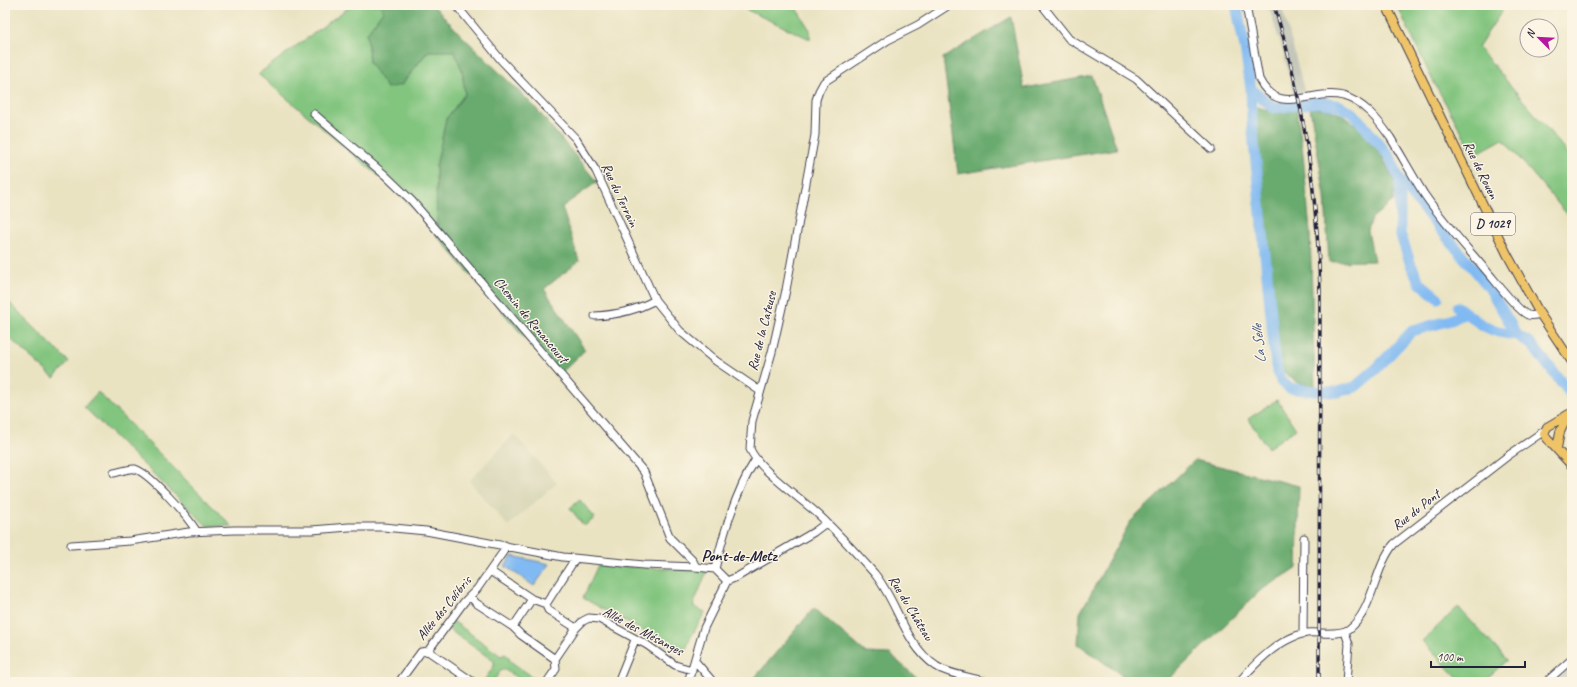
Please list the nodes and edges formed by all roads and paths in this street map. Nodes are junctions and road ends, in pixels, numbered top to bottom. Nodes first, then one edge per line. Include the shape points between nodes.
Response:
1 (456, 5) edge
2 (949, 5) edge
3 (1042, 5) edge
4 (1246, 5) edge
5 (1386, 5) edge
6 (314, 114) dead end
7 (1212, 149) dead end
8 (654, 300) junction
9 (1540, 314) junction
10 (595, 316) dead end
11 (1572, 362) edge
12 (760, 391) junction
13 (1570, 412) edge
14 (1552, 425) junction
15 (1559, 435) junction
16 (1547, 437) junction
17 (1557, 448) junction
18 (756, 459) junction
19 (1572, 466) edge
20 (114, 473) dead end
21 (826, 523) junction
22 (197, 532) junction
23 (1304, 538) dead end
24 (71, 545) dead end
25 (505, 545) junction
26 (575, 559) junction
27 (696, 567) junction
28 (715, 569) junction
29 (490, 571) junction
30 (727, 581) junction
31 (470, 596) junction
32 (532, 599) junction
33 (546, 604) junction
34 (513, 627) junction
35 (576, 628) junction
36 (1345, 632) junction
37 (1303, 634) junction
38 (635, 640) junction
39 (428, 651) junction
40 (555, 659) junction
41 (1572, 659) edge
42 (695, 661) junction
43 (692, 670) junction
44 (399, 682) edge
45 (473, 682) edge
46 (547, 682) edge
47 (619, 682) edge
48 (688, 682) edge
49 (713, 682) edge
50 (988, 682) edge
51 (1239, 682) edge
52 (1346, 682) edge
53 (1546, 682) edge

1 - 8 street, Rue du Terrain via 501,60 576,139 596,171
2 - 12 street, Rue de la Cateuse via 844,68 824,82 819,90 815,110 815,135 787,283 772,352
3 - 7 street via 1069,39 1136,79
4 - 9 street via 1259,79 1265,89 1276,97 1287,100 1318,95 1339,95 1364,106 1384,129 1434,207 1501,288 1526,314
5 - 9 main road, Rue de Rouen / D 1029 via 1507,254
6 - 27 street, Chemin de Renancourt via 385,175 412,202 644,472 670,538
8 - 10 street via 610,316
8 - 12 street, Rue du Terrain via 686,336 716,362
9 - 11 main road, Rue de Rouen / D 1029
12 - 18 street, Rue de la Cateuse via 749,443
13 - 14 main road
13 - 15 main road
14 - 15 main road via 1556,426
14 - 16 main road via 1547,427
15 - 16 main road via 1553,441
15 - 17 main road
16 - 17 main road
16 - 36 street, Rue du Pont via 1536,437 1509,455 1394,544 1361,615
17 - 19 main road
18 - 21 street, Rue du Château
18 - 28 street via 746,476
20 - 22 street via 133,469 145,474 191,522
21 - 30 street via 808,536
21 - 50 street, Rue du Château via 884,586 902,623 923,654 943,670
22 - 24 street
22 - 25 street via 383,527 426,531
23 - 37 street
25 - 26 street
25 - 29 street, Allée des Colibris
26 - 27 street
26 - 33 street
27 - 28 street
28 - 30 street
29 - 31 street, Allée des Colibris
29 - 32 street
30 - 42 street via 704,628
31 - 34 street via 476,603
31 - 39 street, Allée des Colibris
32 - 33 street
32 - 34 street
33 - 35 street via 548,610
34 - 40 street
35 - 38 street, Allée des Mésanges via 590,618 599,619
35 - 40 street, Allée des Mésanges
36 - 37 street
36 - 52 street via 1349,644
37 - 51 street via 1278,645
38 - 43 street, Allée des Mésanges via 647,645 675,665
38 - 47 street
39 - 44 street, Allée des Colibris via 421,652
39 - 45 street
40 - 46 street, Allée des Mésanges via 556,669
41 - 53 street
42 - 43 street
42 - 49 street
43 - 48 street

